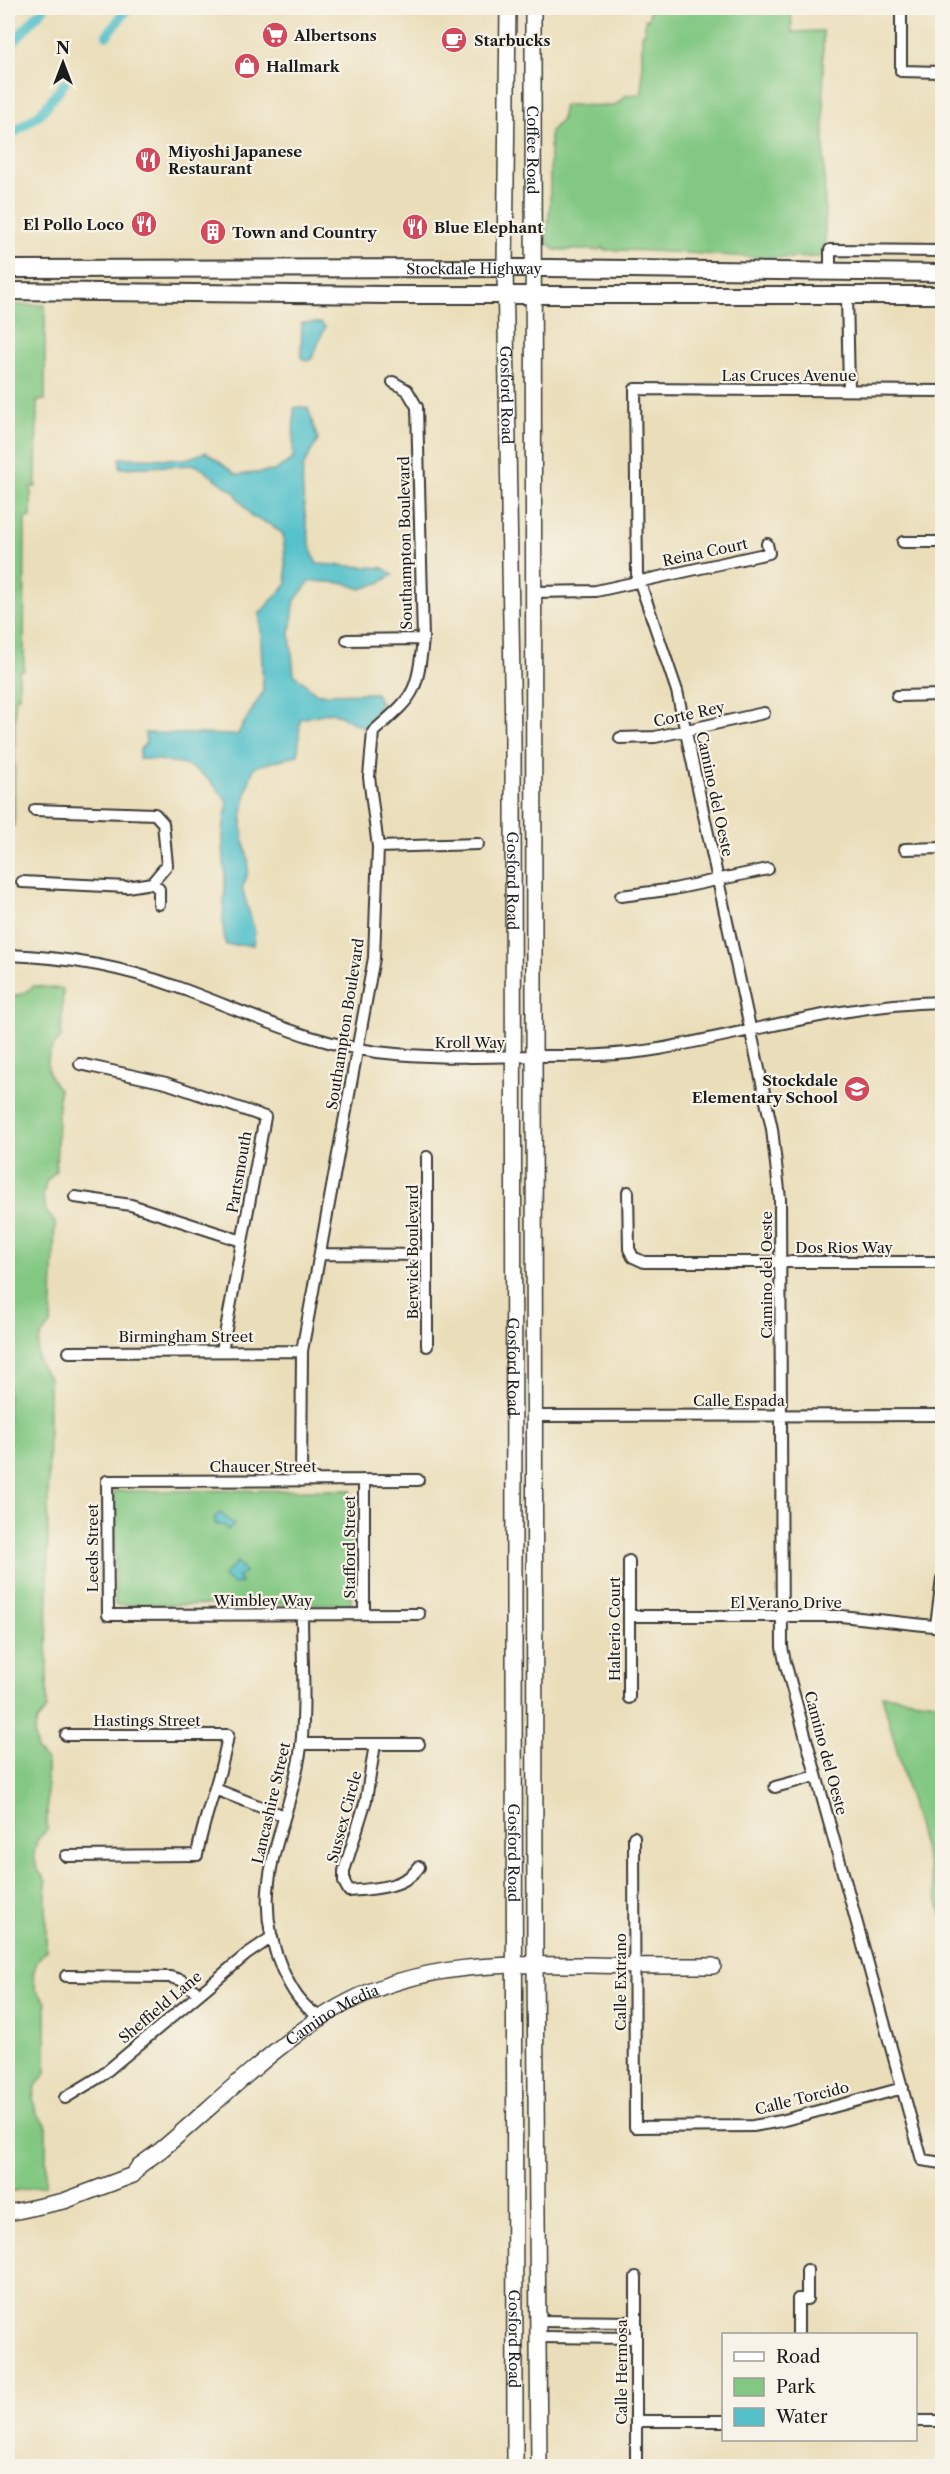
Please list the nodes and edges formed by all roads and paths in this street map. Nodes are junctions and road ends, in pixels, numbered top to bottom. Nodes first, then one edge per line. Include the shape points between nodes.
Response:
1 (508, 8) edge
2 (533, 8) edge
3 (901, 8) edge
4 (942, 72) edge
5 (942, 250) edge
6 (505, 268) junction
7 (532, 268) junction
8 (8, 269) edge
9 (830, 272) junction
10 (942, 273) edge
11 (942, 279) edge
12 (8, 291) edge
13 (506, 294) junction
14 (532, 294) junction
15 (847, 294) junction
16 (942, 295) edge
17 (393, 382) dead end
18 (635, 389) joint
19 (849, 390) junction
20 (942, 391) edge
21 (903, 542) dead end
22 (942, 542) edge
23 (767, 544) dead end
24 (638, 582) junction
25 (533, 592) junction
26 (423, 639) junction
27 (347, 640) dead end
28 (942, 695) edge
29 (897, 696) dead end
30 (764, 713) dead end
31 (685, 730) junction
32 (620, 738) dead end
33 (35, 810) dead end
34 (478, 844) dead end
35 (378, 847) junction
36 (942, 848) edge
37 (905, 849) dead end
38 (768, 869) dead end
39 (718, 880) junction
40 (22, 882) dead end
41 (152, 883) junction
42 (621, 896) dead end
43 (159, 904) dead end
44 (8, 955) edge
45 (942, 1002) edge
46 (751, 1029) junction
47 (357, 1049) junction
48 (534, 1056) junction
49 (514, 1057) junction
50 (80, 1064) dead end
51 (427, 1157) dead end
52 (628, 1192) dead end
53 (75, 1197) dead end
54 (242, 1241) junction
55 (320, 1254) junction
56 (427, 1255) junction
57 (781, 1262) junction
58 (942, 1262) edge
59 (427, 1346) dead end
60 (222, 1351) junction
61 (302, 1351) junction
62 (69, 1352) dead end
63 (781, 1415) junction
64 (942, 1415) edge
65 (535, 1416) junction
66 (301, 1480) junction
67 (364, 1480) junction
68 (418, 1480) dead end
69 (107, 1481) joint
70 (629, 1561) dead end
71 (942, 1579) edge
72 (302, 1614) junction
73 (364, 1614) junction
74 (419, 1614) dead end
75 (108, 1615) joint
76 (629, 1616) junction
77 (782, 1616) junction
78 (939, 1626) edge
79 (629, 1698) dead end
80 (66, 1735) dead end
81 (301, 1744) junction
82 (375, 1744) junction
83 (419, 1744) dead end
84 (816, 1776) junction
85 (775, 1787) dead end
86 (215, 1789) junction
87 (284, 1816) junction
88 (634, 1837) dead end
89 (66, 1856) dead end
90 (419, 1867) dead end
91 (272, 1937) junction
92 (535, 1964) junction
93 (515, 1965) junction
94 (635, 1966) junction
95 (713, 1966) dead end
96 (66, 1976) dead end
97 (199, 1994) junction
98 (321, 2017) junction
99 (903, 2088) junction
100 (65, 2098) dead end
101 (635, 2127) joint
102 (942, 2163) edge
103 (8, 2213) edge
104 (807, 2270) dead end
105 (636, 2277) dead end
106 (538, 2321) junction
107 (636, 2322) junction
108 (798, 2333) edge
109 (538, 2337) junction
110 (636, 2338) junction
111 (636, 2421) junction
112 (722, 2421) edge
113 (917, 2421) edge
114 (942, 2421) edge
115 (515, 2466) edge
116 (539, 2466) edge
117 (636, 2466) edge

1 - 6 main road, Coffee Road
2 - 7 main road, Coffee Road
3 - 4 street via 901,71
5 - 9 street via 830,250
6 - 7 main road, Stockdale Highway
6 - 8 main road, Stockdale Highway
6 - 13 main road, Gosford Road
7 - 9 main road, Stockdale Highway
7 - 14 main road, Coffee Road
9 - 10 main road, Stockdale Highway
11 - 15 main road via 857,284
12 - 13 main road, Stockdale Highway
13 - 14 main road, Stockdale Highway
13 - 49 main road, Gosford Road
14 - 15 main road, Stockdale Highway
14 - 25 main road, Gosford Road
15 - 16 main road, Stockdale Highway
15 - 19 street
17 - 26 street, Southampton Boulevard via 407,390 417,407
18 - 19 street, Las Cruces Avenue
18 - 24 street, Camino del Oeste
19 - 20 street, Las Cruces Avenue
21 - 22 street
23 - 24 street, Reina Court via 769,553
24 - 25 street via 596,591
24 - 31 street, Camino del Oeste via 674,680
25 - 48 main road, Gosford Road
26 - 27 street
26 - 35 street, Southampton Boulevard via 419,676 411,697 373,732 369,777
28 - 29 street
30 - 31 street, Corte Rey
31 - 32 street, Corte Rey via 655,737
31 - 39 street, Camino del Oeste
33 - 41 street via 155,814 163,823 167,865
34 - 35 street
35 - 47 street, Southampton Boulevard via 374,958
36 - 37 street
38 - 39 street
39 - 42 street
39 - 46 street, Camino del Oeste
40 - 41 street via 127,887
41 - 43 street via 159,889
44 - 47 street, Kroll Way via 82,963 146,976 280,1028
45 - 46 street, Kroll Way via 855,1009
46 - 48 street, Kroll Way via 627,1053
46 - 57 street, Camino del Oeste via 778,1164
47 - 49 street, Kroll Way via 425,1056
47 - 55 street, Southampton Boulevard
48 - 49 street, Kroll Way
48 - 65 main road, Gosford Road
49 - 93 main road, Gosford Road
50 - 54 street, Partsmouth via 166,1083 265,1117
51 - 56 street, Berwick Boulevard
52 - 57 street, Dos Rios Way via 629,1249 633,1257 644,1262
53 - 54 street via 131,1204
54 - 60 street, Partsmouth
55 - 56 street
55 - 61 street, Southampton Boulevard
56 - 59 street, Berwick Boulevard
57 - 58 street, Dos Rios Way
57 - 63 street, Camino del Oeste
60 - 61 street, Birmingham Street
60 - 62 street, Birmingham Street
61 - 66 street, Southampton Boulevard
63 - 64 street, Calle Espada
63 - 65 street, Calle Espada
63 - 77 street, Camino del Oeste
65 - 92 main road, Gosford Road
66 - 67 street, Chaucer Street
66 - 69 street, Chaucer Street
67 - 68 street, Chaucer Street
67 - 73 street, Stafford Street
69 - 75 street, Leeds Street
70 - 76 street, Halterio Court
71 - 78 street
72 - 73 street, Wimbley Way
72 - 75 street, Wimbley Way
72 - 81 street, Lancashire Street
73 - 74 street, Wimbley Way
76 - 77 street, El Verano Drive
76 - 79 street, Halterio Court
77 - 78 street, El Verano Drive via 878,1618
77 - 84 street, Camino del Oeste via 785,1662
80 - 86 street, Hastings Street via 228,1735
81 - 82 street
81 - 87 street, Lancashire Street
82 - 83 street
82 - 90 street, Sussex Circle via 366,1800 344,1882 349,1891 373,1890 407,1879
84 - 85 street
84 - 99 street, Camino del Oeste
86 - 87 street
86 - 89 street via 197,1855
87 - 91 street, Lancashire Street via 268,1882
88 - 94 street, Calle Extrano
91 - 97 street, Sheffield Lane
91 - 98 street, Lancashire Street via 296,1995 309,2011
92 - 93 main road, Camino Media
92 - 94 main road, Camino Media
92 - 106 main road, Gosford Road
93 - 98 main road, Camino Media via 450,1969 414,1976 370,1991
93 - 115 main road, Gosford Road
94 - 95 main road, Camino Media
94 - 101 street, Calle Extrano
96 - 97 street via 170,1977
97 - 100 street, Sheffield Lane via 101,2076
98 - 103 main road, Camino Media via 139,2166 133,2175 64,2201
99 - 101 street, Calle Torcido via 753,2126
99 - 102 street, Camino del Oeste via 922,2160
104 - 108 street via 807,2299 798,2299
105 - 107 street, Calle Hermosa
106 - 107 street
106 - 109 main road, Gosford Road
107 - 110 street, Calle Hermosa
109 - 110 street
109 - 116 main road, Gosford Road
110 - 111 street, Calle Hermosa
111 - 112 street
111 - 117 street, Calle Hermosa
113 - 114 street

